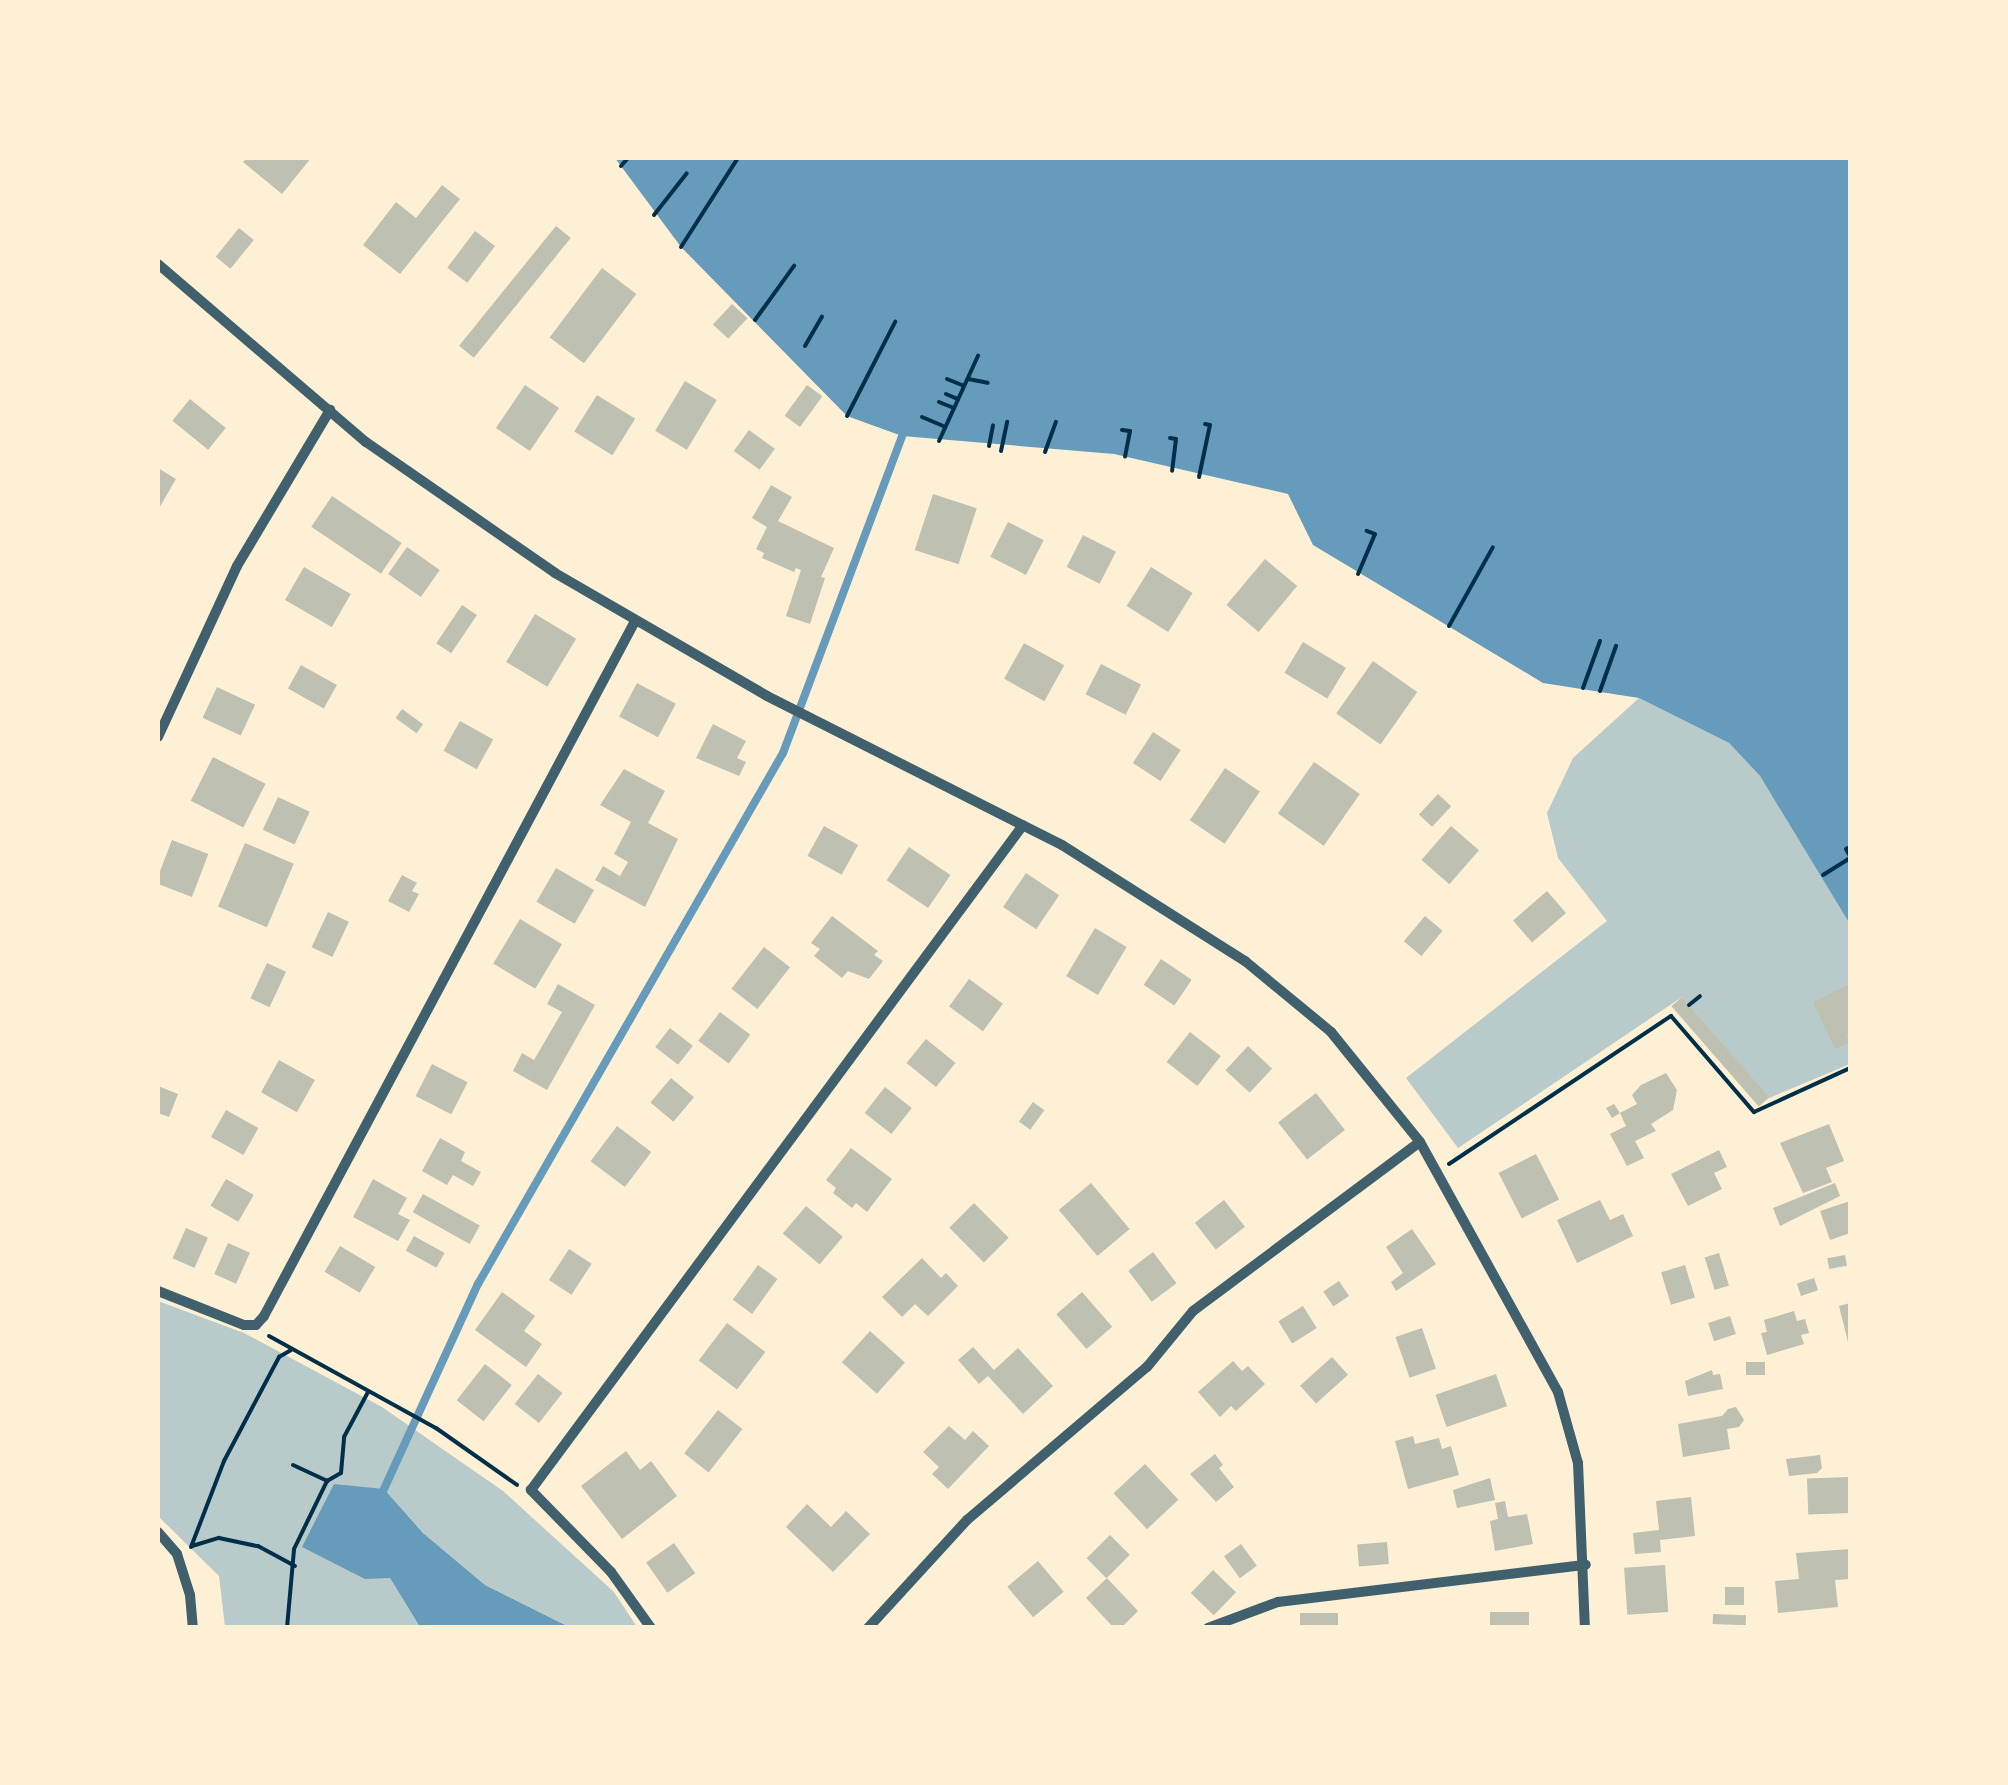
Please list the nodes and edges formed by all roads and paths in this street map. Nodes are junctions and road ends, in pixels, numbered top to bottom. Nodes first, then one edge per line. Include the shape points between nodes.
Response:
1 (628, 158) edge
2 (738, 158) edge
3 (621, 166) dead end
4 (687, 173) dead end
5 (654, 215) dead end
6 (681, 247) dead end
7 (158, 264) edge
8 (794, 266) dead end
9 (822, 318) dead end
10 (755, 320) dead end
11 (895, 322) dead end
12 (805, 346) dead end
13 (978, 356) dead end
14 (946, 378) dead end
15 (967, 378) junction
16 (988, 383) dead end
17 (964, 386) junction
18 (946, 394) dead end
19 (958, 399) junction
20 (939, 402) dead end
21 (954, 408) junction
22 (330, 410) junction
23 (847, 416) dead end
24 (922, 417) dead end
25 (1007, 422) dead end
26 (1056, 422) dead end
27 (1205, 424) dead end
28 (993, 425) dead end
29 (945, 427) junction
30 (1122, 430) dead end
31 (1170, 438) dead end
32 (938, 441) dead end
33 (989, 446) dead end
34 (1001, 451) dead end
35 (1045, 452) dead end
36 (1124, 457) dead end
37 (1172, 472) dead end
38 (1199, 477) dead end
39 (1367, 531) dead end
40 (1493, 546) dead end
41 (1358, 574) dead end
42 (634, 623) junction
43 (1449, 626) dead end
44 (1600, 641) dead end
45 (1616, 646) dead end
46 (1591, 666) junction
47 (1607, 672) junction
48 (1583, 688) dead end
49 (1600, 692) dead end
50 (158, 736) edge
51 (1024, 825) junction
52 (1850, 847) edge
53 (1850, 857) edge
54 (1822, 876) dead end
55 (1700, 996) dead end
56 (1688, 1004) dead end
57 (1850, 1068) edge
58 (1420, 1142) junction
59 (1438, 1171) junction
60 (158, 1291) edge
61 (256, 1326) junction
62 (274, 1341) junction
63 (291, 1350) junction
64 (279, 1357) junction
65 (368, 1392) junction
66 (292, 1465) dead end
67 (327, 1480) junction
68 (531, 1490) junction
69 (158, 1532) edge
70 (191, 1547) junction
71 (177, 1554) junction
72 (1586, 1565) junction
73 (295, 1566) junction
74 (193, 1628) edge
75 (287, 1628) edge
76 (651, 1628) edge
77 (868, 1628) edge
78 (1208, 1628) edge
79 (1585, 1628) edge

1 - 3 path
2 - 6 path
4 - 5 path
7 - 22 street
8 - 10 path
9 - 12 path
11 - 23 path
13 - 15 path
14 - 17 path
15 - 16 path
15 - 17 path
17 - 19 path
18 - 19 path
19 - 21 path
20 - 21 path
21 - 29 path
22 - 42 street via 478,521
22 - 50 street via 236,566
24 - 29 path
25 - 34 path
26 - 35 path
27 - 38 path via 1210,425
28 - 33 path
29 - 32 path
30 - 36 path via 1130,431
31 - 37 path via 1176,439
39 - 41 path via 1375,534
40 - 43 path
42 - 51 street
42 - 61 street
44 - 46 path
45 - 47 path
46 - 47 path
46 - 48 path
47 - 49 path
51 - 58 street via 1245,960 1331,1032
51 - 68 street
52 - 53 path
53 - 54 path
55 - 56 path
57 - 59 path via 1754,1112 1674,1014
58 - 59 street
58 - 77 street via 1193,1311 1147,1367 967,1520
59 - 72 street via 1558,1392 1578,1463
60 - 61 street
61 - 62 path
62 - 63 path
62 - 64 path
63 - 64 path
63 - 65 path
64 - 70 path via 224,1461
65 - 67 path via 344,1436 341,1473
65 - 68 path
66 - 67 path
67 - 73 path via 294,1549
68 - 76 street via 611,1572
69 - 71 street
70 - 71 path
70 - 73 path via 220,1538 258,1546
71 - 74 street
72 - 78 street via 1278,1602
72 - 79 street
73 - 75 path

